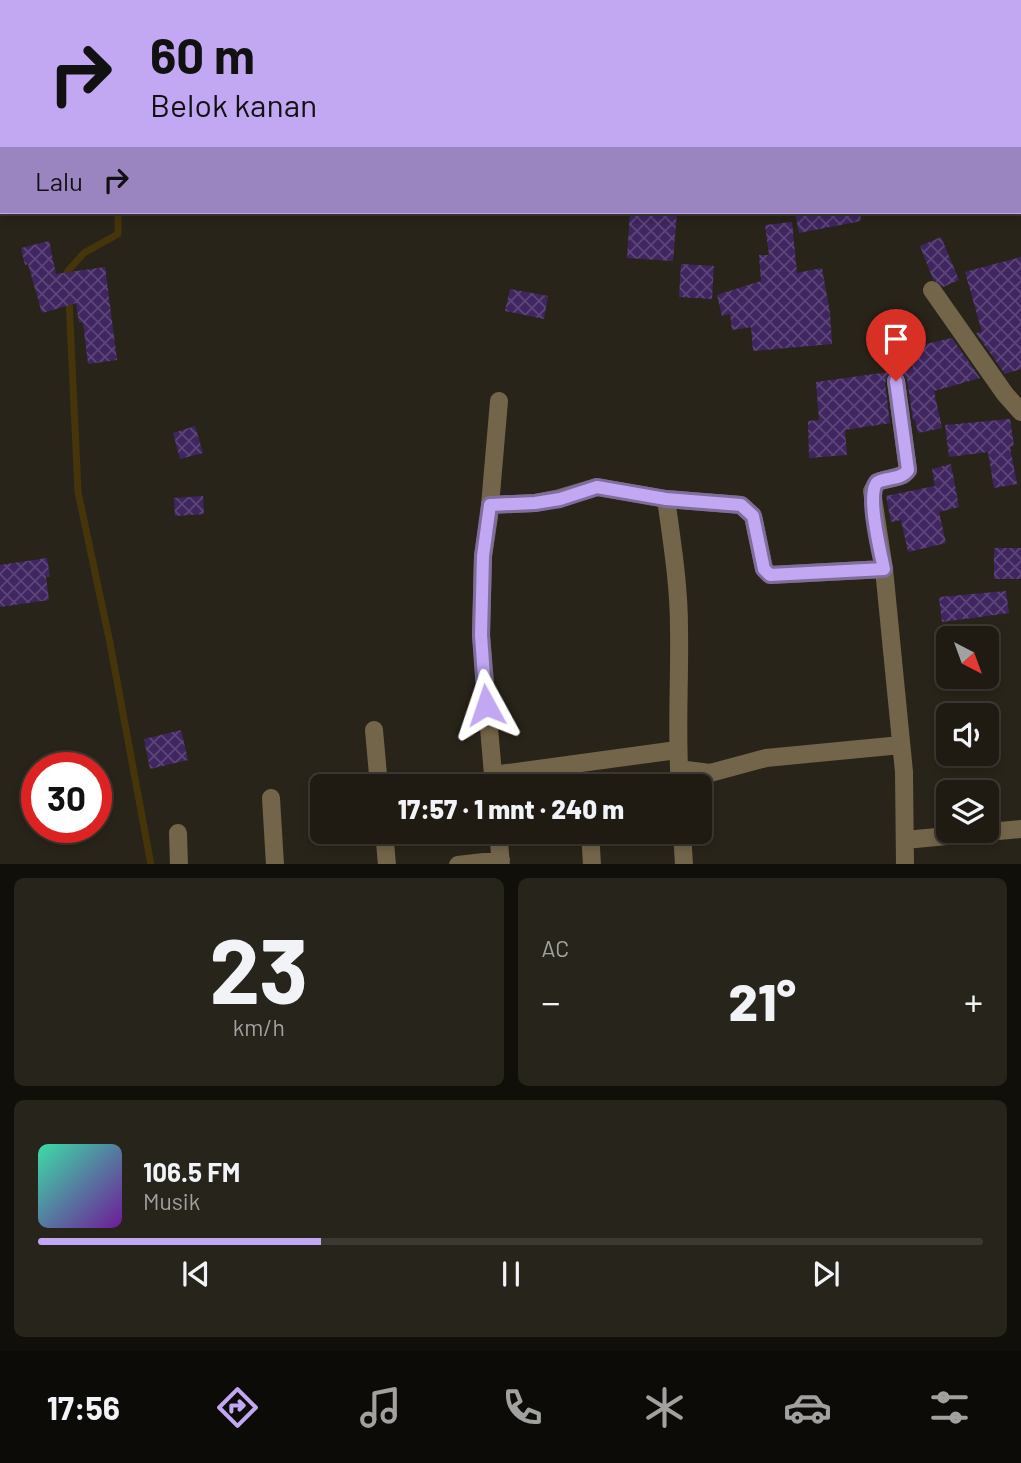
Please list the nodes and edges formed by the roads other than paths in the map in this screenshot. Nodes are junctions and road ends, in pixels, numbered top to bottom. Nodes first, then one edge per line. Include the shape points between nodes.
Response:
1 (932, 290) dead end
2 (896, 381) dead end
3 (499, 401) dead end
4 (1021, 412) edge
5 (666, 499) junction
6 (490, 505) junction
7 (884, 569) junction
8 (374, 730) dead end
9 (901, 745) junction
10 (677, 750) junction
11 (378, 774) edge
12 (493, 774) edge
13 (530, 774) edge
14 (679, 774) edge
15 (702, 774) edge
16 (271, 798) dead end
17 (1021, 829) edge
18 (177, 833) dead end
19 (905, 841) junction
20 (385, 844) edge
21 (499, 844) edge
22 (591, 844) edge
23 (683, 844) edge
24 (501, 862) edge
25 (179, 864) edge
26 (275, 864) edge
27 (387, 864) edge
28 (458, 864) edge
29 (593, 864) edge
30 (684, 864) edge
31 (905, 864) edge

1 - 4 street
2 - 7 street via 908,470 877,482 873,488
3 - 6 street
5 - 6 street via 597,487 560,499
5 - 7 street via 745,507 753,516 764,569 770,575
5 - 10 street via 679,626
6 - 12 street via 481,635
7 - 9 street
8 - 11 street
9 - 15 street via 766,758
9 - 19 street
10 - 13 street
10 - 14 street
16 - 26 street
17 - 19 street
18 - 25 street
19 - 31 street
20 - 27 street
21 - 24 street
22 - 29 street
23 - 30 street
24 - 28 street

